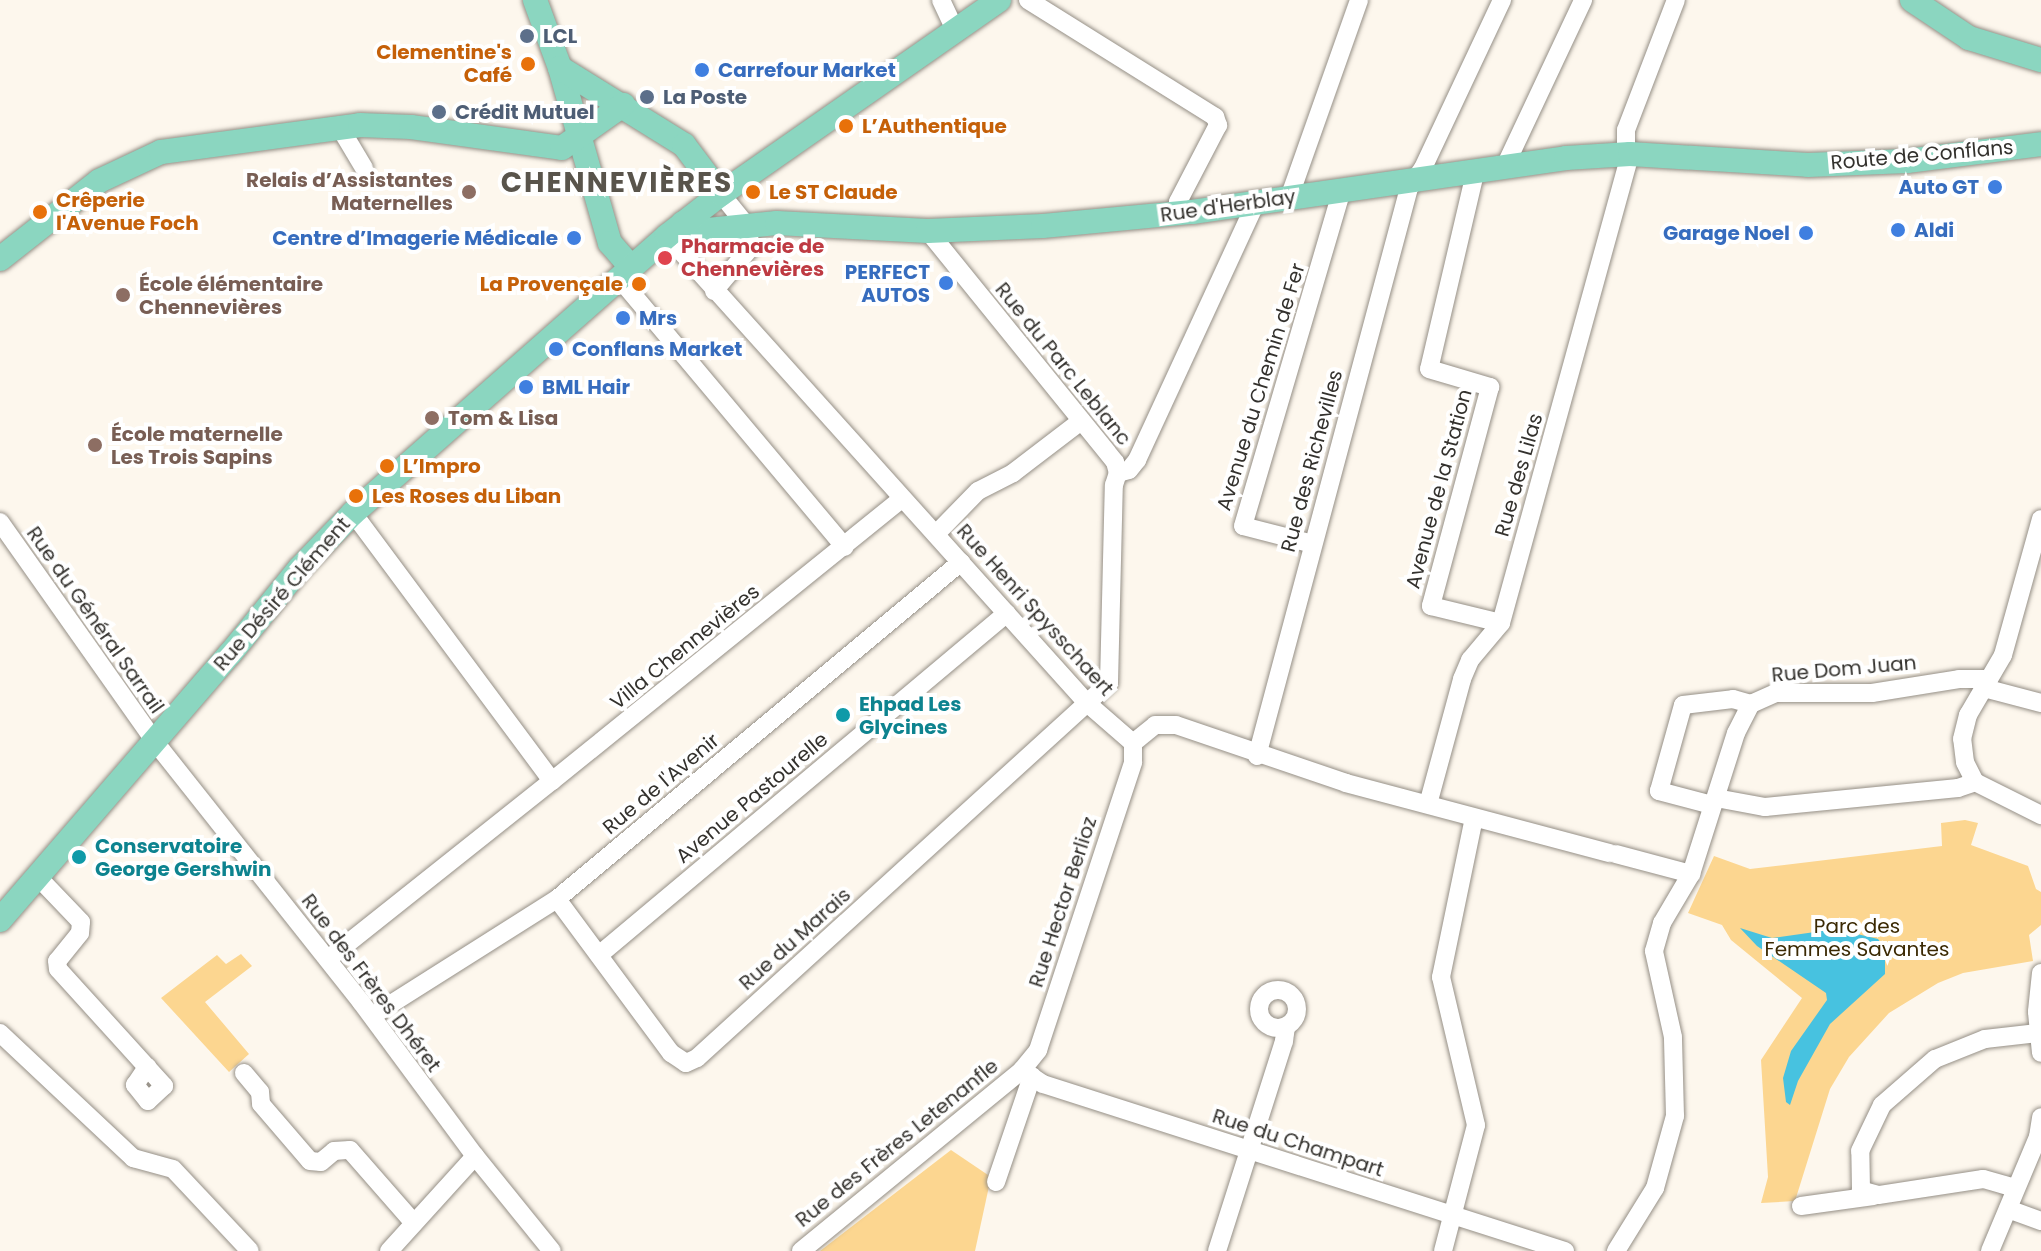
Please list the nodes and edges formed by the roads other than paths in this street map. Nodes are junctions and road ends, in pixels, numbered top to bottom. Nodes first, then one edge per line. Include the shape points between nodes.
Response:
1 (535, 0) edge
2 (941, 0) edge
3 (999, 0) edge
4 (1028, 0) edge
5 (1359, 0) edge
6 (1502, 0) edge
7 (1583, 0) edge
8 (1676, 0) edge
9 (1912, 0) edge
10 (955, 30) junction
11 (2041, 60) edge
12 (560, 68) junction
13 (623, 105) junction
14 (339, 126) junction
15 (580, 138) junction
16 (2041, 144) edge
17 (1628, 154) junction
18 (1706, 157) joint
19 (1506, 164) junction
20 (364, 168) dead end
21 (1476, 169) junction
22 (1415, 180) junction
23 (1342, 190) junction
24 (721, 194) junction
25 (1289, 198) junction
26 (1256, 202) junction
27 (1180, 214) junction
28 (747, 226) junction
29 (675, 230) junction
30 (928, 231) junction
31 (0, 259) edge
32 (625, 272) junction
33 (714, 291) junction
34 (1081, 421) junction
35 (1118, 473) junction
36 (902, 499) junction
37 (353, 513) junction
38 (2041, 519) edge
39 (0, 522) edge
40 (936, 534) junction
41 (1313, 544) junction
42 (845, 547) junction
43 (961, 562) junction
44 (1007, 613) junction
45 (1501, 623) junction
46 (1986, 684) junction
47 (1087, 703) junction
48 (2041, 703) edge
49 (1751, 704) junction
50 (155, 742) junction
51 (1133, 743) junction
52 (1257, 756) junction
53 (552, 781) junction
54 (1975, 782) junction
55 (1430, 797) dead end
56 (1714, 801) junction
57 (2041, 815) edge
58 (1474, 818) junction
59 (1691, 874) junction
60 (36, 875) junction
61 (557, 899) junction
62 (0, 920) edge
63 (599, 955) junction
64 (328, 959) junction
65 (2041, 973) edge
66 (372, 1016) junction
67 (1286, 1026) dead end
68 (0, 1033) edge
69 (2038, 1033) junction
70 (2041, 1053) edge
71 (147, 1067) dead end
72 (244, 1073) dead end
73 (1027, 1073) junction
74 (2041, 1117) edge
75 (1248, 1150) junction
76 (475, 1156) junction
77 (996, 1182) dead end
78 (2015, 1188) junction
79 (1878, 1195) junction
80 (1801, 1206) dead end
81 (2008, 1209) junction
82 (1453, 1215) junction
83 (2041, 1221) edge
84 (414, 1223) junction
85 (250, 1251) edge
86 (389, 1251) edge
87 (552, 1251) edge
88 (801, 1251) edge
89 (1217, 1251) edge
90 (1443, 1251) edge
91 (1565, 1251) edge
92 (1616, 1251) edge
93 (1990, 1251) edge

1 - 12 main road
2 - 10 street
3 - 10 main road, Rue Désiré Clément
4 - 27 street via 1215,117 1218,125 1178,202
5 - 25 street
6 - 22 street, Rue des Richevilles
7 - 19 street
8 - 17 street, Rue des Lilas via 1626,130
9 - 11 main road via 1969,38
10 - 24 main road, Rue Désiré Clément
12 - 13 main road
12 - 15 main road
13 - 15 main road
13 - 24 main road via 684,145
14 - 15 main road via 411,127 562,148
14 - 20 street
14 - 31 main road via 145,158 99,181
15 - 32 main road via 610,243
16 - 18 main road, Route de Conflans via 1862,163 1808,165
17 - 18 main road, Rue d'Herblay
17 - 19 main road, Rue d'Herblay
17 - 45 street, Rue des Lilas
19 - 21 main road, Rue d'Herblay
21 - 22 main road, Rue d'Herblay
21 - 45 street, Avenue de la Station via 1429,369 1490,387 1431,606
22 - 23 main road, Rue d'Herblay
22 - 41 street, Rue des Richevilles
23 - 25 main road, Rue d'Herblay
23 - 41 street, Avenue du Chemin de Fer via 1243,526
24 - 28 street
24 - 29 main road, Rue Désiré Clément
25 - 26 main road, Rue d'Herblay
26 - 27 main road, Rue d'Herblay
26 - 35 street, Rue du Parc Leblanc via 1137,460
27 - 30 main road, Rue d'Herblay
28 - 29 main road, Rue d'Herblay
28 - 30 main road, Rue d'Herblay
28 - 33 street via 751,247
29 - 32 main road, Rue Désiré Clément
29 - 33 street, Rue Henri Spysschaert
30 - 34 street, Rue du Parc Leblanc
32 - 37 main road, Rue Désiré Clément
32 - 42 street
33 - 36 street, Rue Henri Spysschaert
34 - 35 street, Rue du Parc Leblanc
34 - 40 street via 1013,473 978,491
35 - 47 street via 1111,675
36 - 40 street, Rue Henri Spysschaert
36 - 42 street, Villa Chennevières
37 - 50 main road, Rue Désiré Clément via 300,568
37 - 53 street
38 - 46 street via 2003,655
39 - 50 street, Rue du Général Sarrail
40 - 43 street, Rue Henri Spysschaert
41 - 52 street, Rue des Richevilles
42 - 53 street, Villa Chennevières
43 - 44 street, Rue Henri Spysschaert
43 - 61 street, Rue de l'Avenir
44 - 47 street, Rue Henri Spysschaert
44 - 63 street, Avenue Pastourelle
45 - 55 street, Rue des Lilas via 1482,643 1462,679
46 - 48 street, Rue Dom Juan
46 - 49 street, Rue Dom Juan via 1959,679 1872,693 1776,693
46 - 54 street via 1968,715 1962,739
47 - 51 street, Rue Henri Spysschaert
47 - 63 street, Rue du Marais via 697,1058 677,1060
49 - 56 street
49 - 56 street, Rue Dom Juan via 1733,699 1683,705 1659,791
50 - 60 main road, Rue Désiré Clément
50 - 64 street, Rue des Frères Dhéret
51 - 52 street via 1165,723
51 - 73 street, Rue Hector Berlioz via 1133,762
52 - 58 street
53 - 64 street, Villa Chennevières
54 - 56 street via 1765,807
54 - 57 street
56 - 59 street
58 - 59 street
58 - 82 street via 1441,977 1476,1125
59 - 92 street via 1662,923 1654,951 1673,1037 1672,1128 1655,1188
60 - 62 main road, Rue Désiré Clément
60 - 71 street via 81,922 80,933 57,961 58,969
61 - 63 street, Rue du Marais
61 - 66 street, Rue de l'Avenir
64 - 66 street, Rue des Frères Dhéret
65 - 69 street
66 - 76 street, Rue des Frères Dhéret
67 - 75 street
68 - 85 street via 133,1158 173,1169
69 - 70 street
69 - 79 street via 1959,1047 1913,1075 1882,1105 1868,1127 1858,1172 1861,1190
72 - 84 street via 260,1092 261,1104 310,1161 350,1150
73 - 75 street, Rue du Champart via 1043,1084
73 - 77 street, Rue Hector Berlioz
73 - 88 street, Rue des Frères Letenanfle
74 - 78 street via 2038,1137
75 - 82 street, Rue du Champart
75 - 89 street
76 - 84 street
76 - 87 street, Rue des Frères Dhéret
78 - 79 street via 1983,1179
78 - 81 street
79 - 80 street
81 - 83 street
81 - 93 street
82 - 90 street
82 - 91 street, Rue du Champart
84 - 86 street

